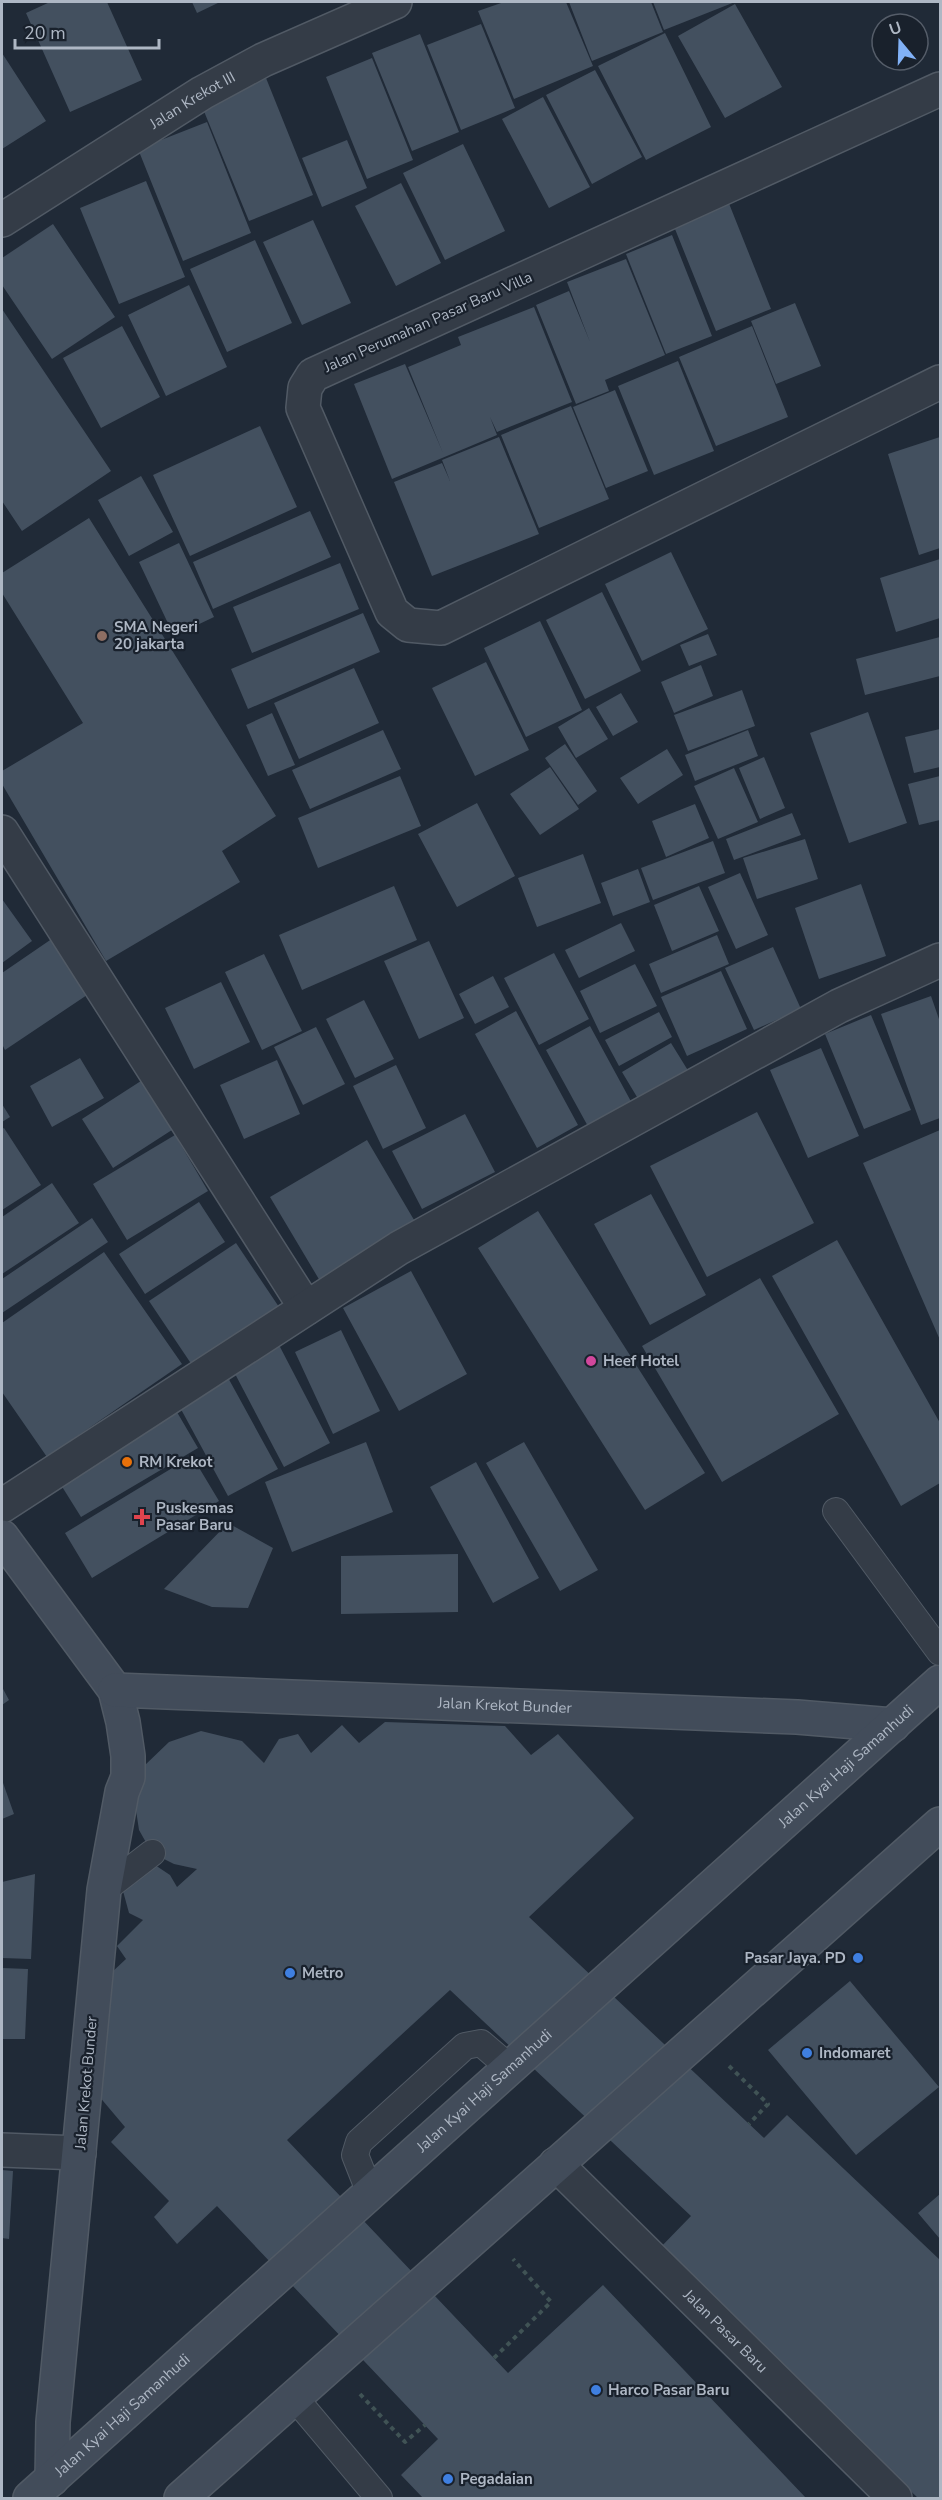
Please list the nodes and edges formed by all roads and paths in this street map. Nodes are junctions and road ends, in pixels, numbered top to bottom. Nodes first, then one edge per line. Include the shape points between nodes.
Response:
1 (395, 2) edge
2 (940, 90) edge
3 (2, 220) edge
4 (940, 382) edge
5 (2, 832) edge
6 (940, 960) edge
7 (306, 1308) junction
8 (2, 1506) edge
9 (836, 1511) dead end
10 (2, 1537) edge
11 (940, 1652) edge
12 (940, 1682) edge
13 (115, 1690) junction
14 (893, 1725) junction
15 (940, 1824) edge
16 (152, 1853) dead end
17 (104, 1890) junction
18 (701, 2037) junction
19 (510, 2068) junction
20 (749, 2124) dead end
21 (2, 2150) edge
22 (80, 2153) junction
23 (556, 2164) junction
24 (370, 2193) junction
25 (485, 2227) junction
26 (494, 2358) dead end
27 (332, 2363) junction
28 (294, 2397) junction
29 (425, 2425) dead end
30 (41, 2489) edge
31 (180, 2499) edge
32 (379, 2499) edge
33 (895, 2499) edge

1 - 3 street, Jalan Krekot III via 263,60 202,93
2 - 4 street, Jalan Perumahan Pasar Baru Villa via 313,375 305,388 303,408 392,612 408,625 441,628
5 - 7 street
6 - 7 street via 839,1006 399,1248
7 - 8 street
9 - 11 lane
10 - 13 main road, Jalan Krekot Bunder
12 - 14 main road, Jalan Kyai Haji Samanhudi
13 - 14 main road, Jalan Krekot Bunder via 797,1716
13 - 17 main road, Jalan Krekot Bunder via 126,1739 128,1777
14 - 19 main road, Jalan Kyai Haji Samanhudi
15 - 18 main road
16 - 17 lane
17 - 22 main road, Jalan Krekot Bunder
18 - 20 path via 768,2104
18 - 23 main road
19 - 24 main road, Jalan Kyai Haji Samanhudi
19 - 24 lane via 481,2043 465,2046 456,2054 359,2142 356,2155
21 - 22 street
22 - 30 main road, Jalan Krekot Bunder via 52,2422
23 - 25 main road
23 - 33 street, Jalan Pasar Baru
24 - 30 main road, Jalan Kyai Haji Samanhudi
25 - 26 path via 551,2302
25 - 27 main road
27 - 28 main road
27 - 29 path via 405,2442
28 - 31 main road
28 - 32 lane

